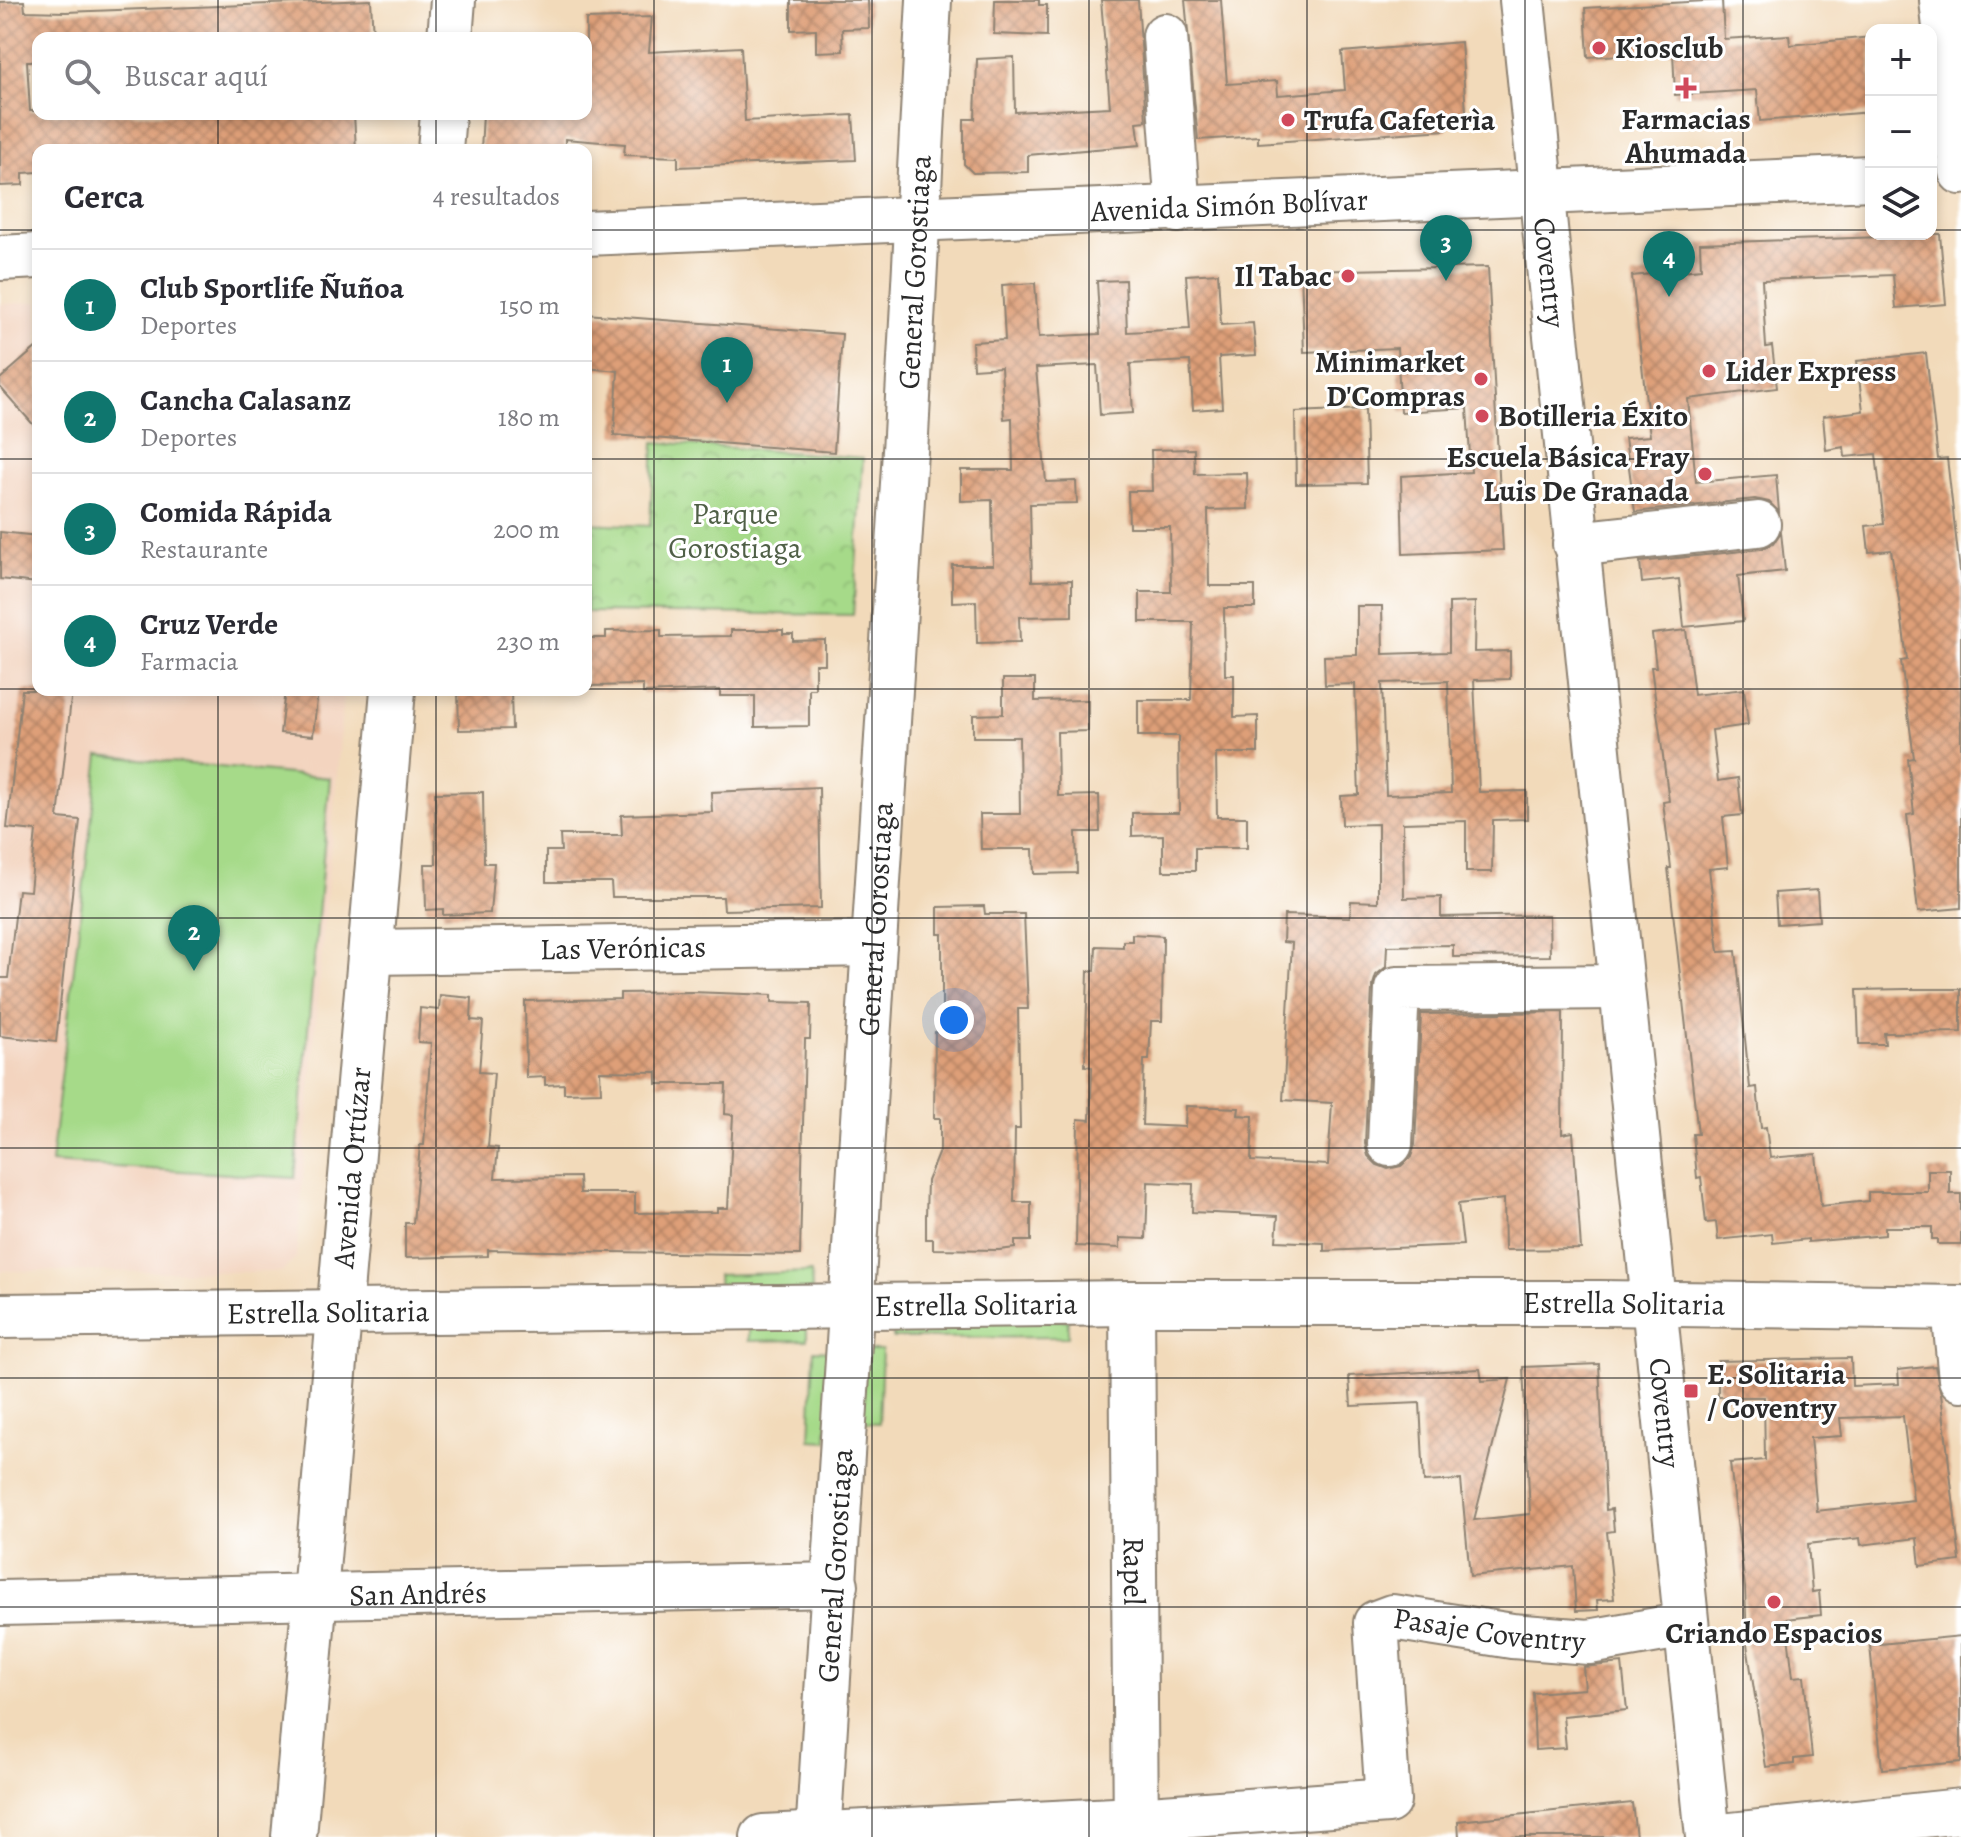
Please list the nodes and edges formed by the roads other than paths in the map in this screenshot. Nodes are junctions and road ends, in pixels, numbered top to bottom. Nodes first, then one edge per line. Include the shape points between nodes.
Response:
1 (453, 0) edge
2 (929, 0) edge
3 (1522, 0) edge
4 (1942, 0) edge
5 (450, 32) edge
6 (1165, 36) dead end
7 (442, 120) edge
8 (440, 144) edge
9 (1961, 173) edge
10 (1937, 175) edge
11 (1865, 178) edge
12 (1541, 192) junction
13 (1178, 210) junction
14 (917, 220) junction
15 (592, 233) edge
16 (32, 256) edge
17 (0, 258) edge
18 (1758, 524) dead end
19 (1575, 544) junction
20 (392, 696) edge
21 (874, 944) junction
22 (371, 952) junction
23 (1619, 987) junction
24 (1390, 1144) dead end
25 (1132, 1303) junction
26 (1653, 1304) junction
27 (853, 1305) junction
28 (1957, 1308) edge
29 (339, 1313) junction
30 (0, 1316) edge
31 (1960, 1372) edge
32 (836, 1585) junction
33 (315, 1594) junction
34 (0, 1603) edge
35 (1686, 1625) junction
36 (1961, 1811) edge
37 (1136, 1828) edge
38 (818, 1836) edge
39 (294, 1837) edge
40 (763, 1837) edge
41 (1710, 1837) edge

1 - 5 street
2 - 14 street, General Gorostiaga
3 - 12 street, Coventry
4 - 9 street
6 - 13 street
7 - 8 street
9 - 10 street
11 - 12 street, Avenida Simón Bolívar
12 - 13 street, Avenida Simón Bolívar
12 - 19 street, Coventry
13 - 14 street, Avenida Simón Bolívar
14 - 15 street, Avenida Simón Bolívar
14 - 21 street, General Gorostiaga
16 - 17 street
18 - 19 street
19 - 23 street, Coventry
20 - 22 street, Avenida Ortúzar
21 - 22 street, Las Verónicas
21 - 27 street, General Gorostiaga
22 - 29 street, Avenida Ortúzar
23 - 24 street via 1397,989
23 - 26 street, Coventry
25 - 26 street, Estrella Solitaria
25 - 27 street, Estrella Solitaria
25 - 37 street, Rapel
26 - 28 street, Estrella Solitaria
26 - 35 street, Coventry
27 - 29 street, Estrella Solitaria
27 - 32 street, General Gorostiaga
28 - 31 street, Estrella Solitaria
29 - 30 street, Estrella Solitaria
29 - 33 street, Avenida Ortúzar
32 - 33 street, San Andrés
32 - 38 street, General Gorostiaga
33 - 34 street, San Andrés
33 - 39 street, Avenida Ortúzar
35 - 37 street, Pasaje Coventry via 1589,1642 1392,1617 1376,1623 1388,1801
35 - 41 street, Coventry
36 - 41 street
37 - 38 street
38 - 40 street

